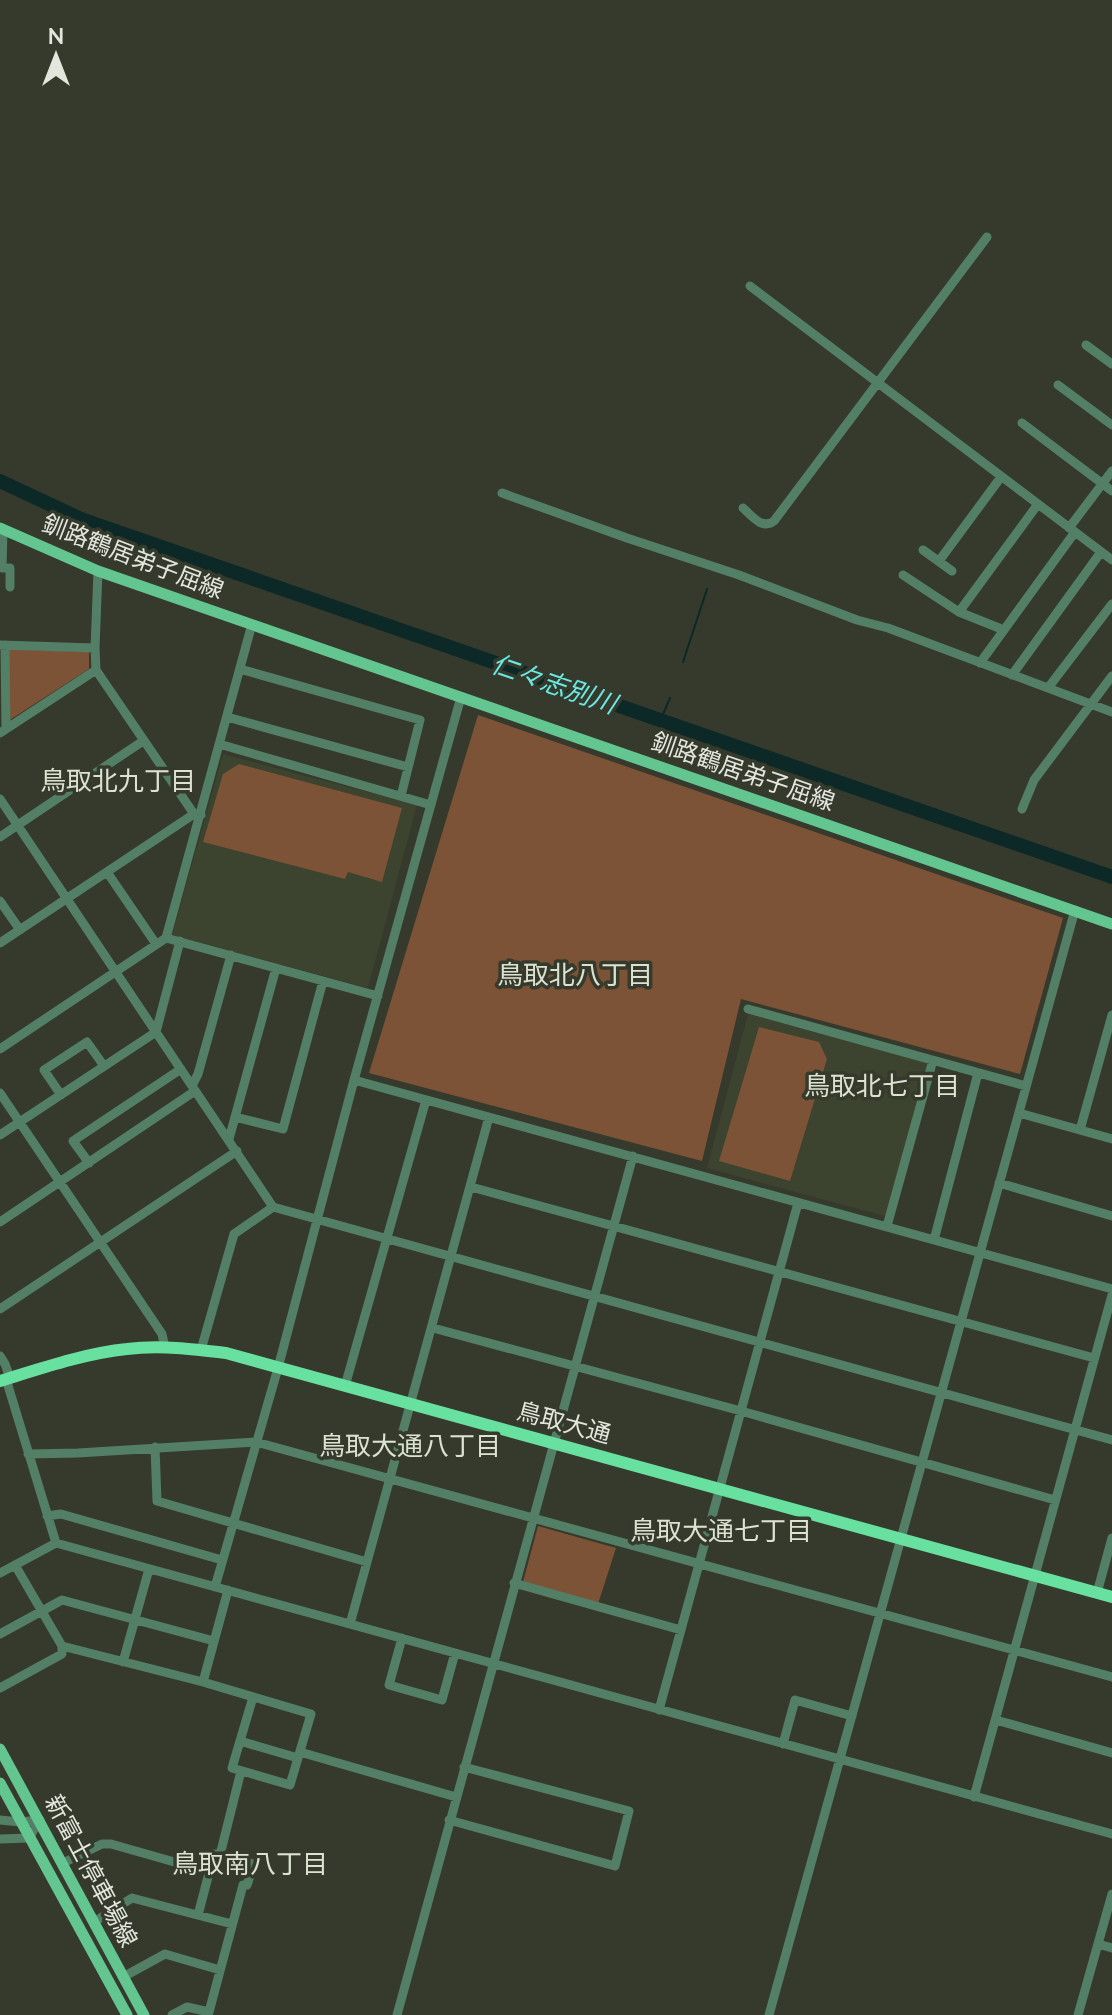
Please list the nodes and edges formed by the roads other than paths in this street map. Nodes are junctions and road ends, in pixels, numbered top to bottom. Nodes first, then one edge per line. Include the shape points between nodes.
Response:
1 (987, 237) dead end
2 (750, 286) dead end
3 (1086, 345) dead end
4 (1112, 364) edge
5 (878, 383) junction
6 (1058, 385) dead end
7 (1022, 423) dead end
8 (1112, 425) edge
9 (1112, 471) edge
10 (1001, 477) junction
11 (1102, 484) junction
12 (1112, 491) edge
13 (502, 493) dead end
14 (1038, 504) junction
15 (743, 508) dead end
16 (2, 529) edge
17 (1072, 530) junction
18 (923, 550) dead end
19 (1101, 552) junction
20 (1112, 560) edge
21 (939, 561) junction
22 (98, 571) junction
23 (952, 571) dead end
24 (903, 575) dead end
25 (10, 587) dead end
26 (1112, 604) edge
27 (959, 612) junction
28 (252, 624) junction
29 (1004, 630) junction
30 (2, 645) edge
31 (95, 648) junction
32 (980, 663) junction
33 (240, 669) junction
34 (96, 670) junction
35 (1012, 675) junction
36 (1112, 676) edge
37 (1048, 688) junction
38 (461, 697) junction
39 (1091, 704) junction
40 (1112, 712) edge
41 (227, 717) junction
42 (3, 731) edge
43 (143, 741) junction
44 (219, 744) junction
45 (408, 767) junction
46 (401, 796) junction
47 (0, 799) edge
48 (431, 805) junction
49 (1022, 809) dead end
50 (197, 815) junction
51 (18, 825) junction
52 (0, 837) edge
53 (107, 872) junction
54 (67, 899) junction
55 (0, 901) edge
56 (1075, 910) junction
57 (1112, 924) edge
58 (20, 930) junction
59 (166, 938) junction
60 (180, 941) junction
61 (0, 943) edge
62 (156, 944) junction
63 (231, 955) junction
64 (276, 968) junction
65 (115, 971) junction
66 (323, 981) junction
67 (378, 996) junction
68 (748, 1009) dead end
69 (1112, 1015) edge
70 (156, 1032) junction
71 (0, 1049) edge
72 (933, 1060) junction
73 (104, 1066) junction
74 (181, 1069) junction
75 (978, 1073) junction
76 (354, 1080) junction
77 (1026, 1086) junction
78 (194, 1088) junction
79 (0, 1093) edge
80 (61, 1095) junction
81 (426, 1100) junction
82 (1019, 1113) junction
83 (235, 1117) junction
84 (489, 1117) junction
85 (20, 1122) junction
86 (1080, 1130) junction
87 (0, 1135) edge
88 (229, 1139) junction
89 (1112, 1139) edge
90 (237, 1151) junction
91 (633, 1156) junction
92 (89, 1163) junction
93 (60, 1182) junction
94 (999, 1183) junction
95 (471, 1187) junction
96 (798, 1203) junction
97 (273, 1207) junction
98 (1112, 1216) edge
99 (1, 1219) edge
100 (318, 1220) junction
101 (613, 1226) junction
102 (887, 1226) junction
103 (388, 1239) junction
104 (934, 1240) junction
105 (101, 1242) junction
106 (980, 1253) junction
107 (451, 1256) junction
108 (778, 1272) junction
109 (1112, 1292) edge
110 (593, 1296) junction
111 (0, 1309) edge
112 (960, 1321) junction
113 (433, 1328) junction
114 (759, 1342) junction
115 (165, 1348) junction
116 (201, 1350) junction
117 (0, 1356) edge
118 (1094, 1358) junction
119 (574, 1367) junction
120 (278, 1368) junction
121 (5, 1379) edge
122 (345, 1386) junction
123 (941, 1392) junction
124 (410, 1403) junction
125 (741, 1411) junction
126 (1075, 1429) junction
127 (1112, 1440) edge
128 (256, 1442) junction
129 (553, 1443) junction
130 (155, 1447) junction
131 (28, 1454) junction
132 (921, 1463) junction
133 (390, 1478) junction
134 (719, 1488) junction
135 (1055, 1500) junction
136 (47, 1516) junction
137 (532, 1519) junction
138 (233, 1523) junction
139 (901, 1538) junction
140 (1112, 1538) edge
141 (56, 1543) junction
142 (222, 1560) junction
143 (367, 1562) junction
144 (699, 1564) junction
145 (15, 1565) junction
146 (149, 1569) junction
147 (0, 1573) edge
148 (1034, 1575) junction
149 (514, 1583) junction
150 (215, 1587) junction
151 (228, 1590) junction
152 (1097, 1593) junction
153 (1112, 1597) edge
154 (42, 1611) junction
155 (880, 1614) junction
156 (135, 1620) junction
157 (350, 1624) junction
158 (681, 1630) junction
159 (0, 1634) edge
160 (402, 1638) junction
161 (214, 1641) junction
162 (62, 1646) junction
163 (1014, 1649) junction
164 (455, 1653) junction
165 (123, 1662) junction
166 (492, 1663) junction
167 (1112, 1677) edge
168 (203, 1682) junction
169 (0, 1688) edge
170 (253, 1697) junction
171 (659, 1710) junction
172 (852, 1716) junction
173 (996, 1720) junction
174 (240, 1741) junction
175 (783, 1744) junction
176 (0, 1749) edge
177 (1112, 1753) edge
178 (299, 1755) junction
179 (840, 1759) junction
180 (464, 1767) junction
181 (241, 1771) junction
182 (0, 1783) edge
183 (456, 1797) junction
184 (974, 1797) junction
185 (0, 1820) edge
186 (40, 1820) junction
187 (449, 1820) junction
188 (20, 1822) junction
189 (1112, 1834) edge
190 (29, 1838) junction
191 (0, 1839) edge
192 (220, 1855) junction
193 (63, 1863) junction
194 (211, 1865) junction
195 (1112, 1894) edge
196 (198, 1915) junction
197 (94, 1922) junction
198 (232, 1924) junction
199 (1098, 1944) junction
200 (1112, 1948) edge
201 (220, 1970) junction
202 (123, 1977) junction
203 (127, 2015) edge
204 (144, 2015) edge
205 (172, 2015) edge
206 (397, 2015) edge
207 (769, 2015) edge
208 (1078, 2015) edge

1 - 5 street
2 - 5 street
3 - 4 street
5 - 10 street
5 - 15 street via 774,521 764,524
6 - 8 street
7 - 11 street
9 - 11 street
10 - 14 street
10 - 21 street
11 - 12 street
11 - 17 street
13 - 32 street
14 - 17 street
14 - 27 street
16 - 22 main road, 釧路鶴居弟子屈線
16 - 25 street via 2,568 10,568
17 - 19 street
17 - 29 street
18 - 21 street
19 - 20 street
19 - 35 street
21 - 23 street
22 - 28 main road, 釧路鶴居弟子屈線
22 - 31 street
24 - 27 street
26 - 37 street
27 - 29 street
28 - 33 street
28 - 38 main road, 釧路鶴居弟子屈線
29 - 32 street
30 - 31 street
30 - 42 street
31 - 34 street
32 - 35 street
33 - 41 street
33 - 45 street via 420,720
34 - 42 street
34 - 43 street
35 - 37 street
36 - 39 street
37 - 39 street
38 - 48 street
38 - 56 main road, 釧路鶴居弟子屈線
39 - 40 street
39 - 49 street via 1034,780
41 - 44 street
41 - 45 street
43 - 50 street
43 - 51 street
44 - 46 street
44 - 50 street
45 - 46 street
46 - 48 street
47 - 51 street
48 - 67 street
50 - 53 street
50 - 59 street
51 - 52 street
51 - 54 street
53 - 54 street
53 - 62 street
54 - 58 street
54 - 65 street
55 - 58 street
56 - 57 main road, 釧路鶴居弟子屈線
56 - 77 street
58 - 61 street
59 - 60 street
59 - 62 street
60 - 63 street
60 - 70 street
62 - 65 street
63 - 64 street
63 - 78 street
64 - 66 street
64 - 83 street
65 - 70 street
65 - 71 street
66 - 67 street
66 - 83 street via 283,1129
67 - 76 street
68 - 72 street
69 - 86 street
70 - 73 street
70 - 74 street
72 - 75 street
72 - 102 street
73 - 80 street
73 - 80 street via 87,1042 44,1070
74 - 78 street
74 - 92 street via 73,1141
75 - 77 street
75 - 104 street
76 - 81 street
76 - 100 street
77 - 82 street
78 - 88 street
78 - 92 street
79 - 85 street
80 - 85 street
81 - 84 street
81 - 103 street
82 - 86 street
82 - 94 street
83 - 88 street
84 - 91 street
84 - 95 street
85 - 87 street
85 - 93 street
86 - 89 street
88 - 90 street
90 - 97 street
90 - 105 street
91 - 96 street
91 - 101 street
92 - 93 street
93 - 99 street
93 - 105 street
94 - 98 street
94 - 106 street
95 - 101 street
95 - 107 street
96 - 102 street
96 - 108 street
97 - 100 street
97 - 116 street via 234,1234
100 - 103 street
100 - 120 street
101 - 108 street
101 - 110 street
102 - 104 street
103 - 107 street
103 - 122 street
104 - 106 street
105 - 111 street
105 - 115 street via 162,1334
106 - 109 street
106 - 112 street
107 - 110 street
107 - 113 street
108 - 112 street
108 - 114 street
109 - 118 street
110 - 114 street
110 - 119 street
112 - 118 street
112 - 123 street
113 - 119 street
113 - 124 street
114 - 123 street
114 - 125 street
115 - 116 highway, 鳥取大通
115 - 121 highway, 鳥取大通 via 85,1356
116 - 120 highway, 鳥取大通
117 - 121 street
118 - 126 street
119 - 125 street
119 - 129 street
120 - 122 highway, 鳥取大通
120 - 128 street
121 - 131 street
122 - 124 highway, 鳥取大通
123 - 126 street
123 - 132 street
124 - 129 highway, 鳥取大通
124 - 133 street
125 - 132 street
125 - 134 street
126 - 127 street
126 - 135 street
128 - 130 street
128 - 133 street
128 - 138 street
129 - 134 highway, 鳥取大通
129 - 137 street
130 - 131 street
130 - 138 street via 157,1501
131 - 136 street
132 - 135 street
132 - 139 street
133 - 137 street
133 - 143 street
134 - 139 highway, 鳥取大通
134 - 144 street
135 - 148 street
136 - 141 street
136 - 142 street via 61,1514
137 - 144 street
137 - 149 street
138 - 142 street
138 - 143 street
139 - 148 highway, 鳥取大通
139 - 155 street
140 - 152 street
141 - 145 street
141 - 146 street
142 - 150 street
143 - 157 street
144 - 155 street
144 - 158 street
145 - 147 street
145 - 154 street
146 - 150 street
146 - 156 street
148 - 152 highway, 鳥取大通
148 - 163 street
149 - 158 street
149 - 166 street
150 - 151 street
151 - 157 street
151 - 161 street
152 - 153 highway, 鳥取大通
154 - 156 street via 62,1600
154 - 159 street
154 - 162 street
155 - 163 street
155 - 172 street
156 - 161 street
156 - 165 street
157 - 160 street
158 - 171 street
160 - 164 street
160 - 164 street via 389,1685 442,1700
161 - 168 street
162 - 165 street
162 - 169 street via 62,1654
163 - 167 street
163 - 173 street
164 - 166 street
165 - 168 street
166 - 171 street
166 - 180 street
168 - 170 street
170 - 174 street
170 - 178 street via 311,1714
171 - 175 street
172 - 175 street via 795,1700
172 - 179 street
173 - 177 street
173 - 184 street
174 - 178 street
174 - 181 street via 232,1768
175 - 179 street
176 - 186 main road, 新富士停車場線
178 - 181 street via 290,1785
178 - 183 street
179 - 184 street
179 - 207 street
180 - 183 street
180 - 187 street via 629,1811 615,1866
181 - 192 street
182 - 188 main road, 新富士停車場線
183 - 187 street
184 - 189 street
185 - 188 street
186 - 188 street
186 - 190 street
186 - 193 main road, 新富士停車場線
187 - 206 street
188 - 190 main road, 新富士停車場線
190 - 191 street
190 - 203 main road, 新富士停車場線
192 - 194 street via 214,1854
192 - 198 street via 254,1864
193 - 194 street via 111,1844 192,1867
193 - 197 main road, 新富士停車場線
194 - 196 street
195 - 199 street
196 - 197 street via 132,1898
196 - 198 street
197 - 202 main road, 新富士停車場線
198 - 201 street
199 - 200 street
199 - 208 street
201 - 202 street via 165,1954
201 - 205 street via 209,2012 187,2007
202 - 204 main road, 新富士停車場線

